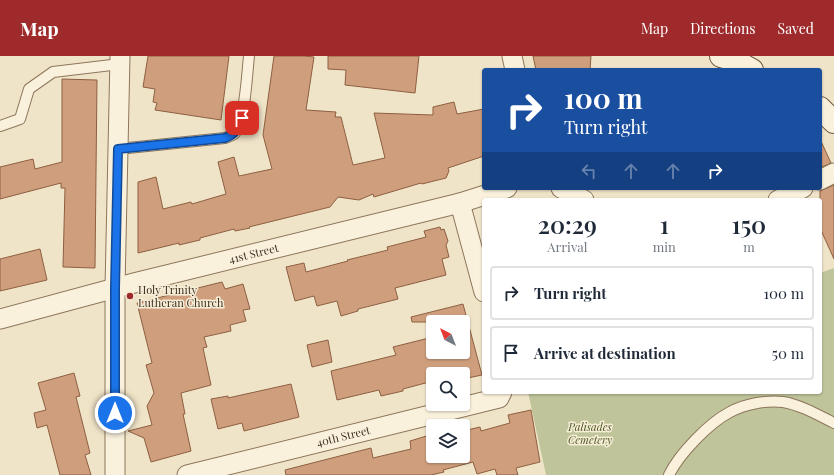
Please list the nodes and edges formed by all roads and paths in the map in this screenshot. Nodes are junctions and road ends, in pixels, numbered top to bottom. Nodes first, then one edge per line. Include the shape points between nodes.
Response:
1 (249, 56) edge
2 (512, 56) edge
3 (721, 56) edge
4 (120, 60) edge
5 (515, 68) edge
6 (748, 68) edge
7 (822, 110) edge
8 (834, 122) edge
9 (0, 126) edge
10 (118, 149) junction
11 (834, 173) edge
12 (822, 179) edge
13 (501, 190) edge
14 (566, 190) edge
15 (799, 190) edge
16 (580, 198) edge
17 (785, 198) edge
18 (460, 203) junction
19 (482, 285) edge
20 (115, 288) junction
21 (0, 319) edge
22 (500, 395) edge
23 (834, 423) edge
24 (115, 475) edge
25 (187, 475) edge
26 (669, 475) edge

1 - 10 lane via 242,118 233,135 225,138
2 - 5 street
3 - 6 main road
4 - 9 lane via 53,72 28,89 20,119
4 - 10 street
7 - 8 main road
10 - 20 street
11 - 12 street
13 - 18 street, 41st Street
14 - 16 street
15 - 17 street
18 - 19 street
18 - 20 street, 41st Street
20 - 21 street, 41st Street
20 - 24 street
22 - 25 street, 40th Street
23 - 26 lane via 785,402 765,401 748,405 730,412 702,434 674,464

